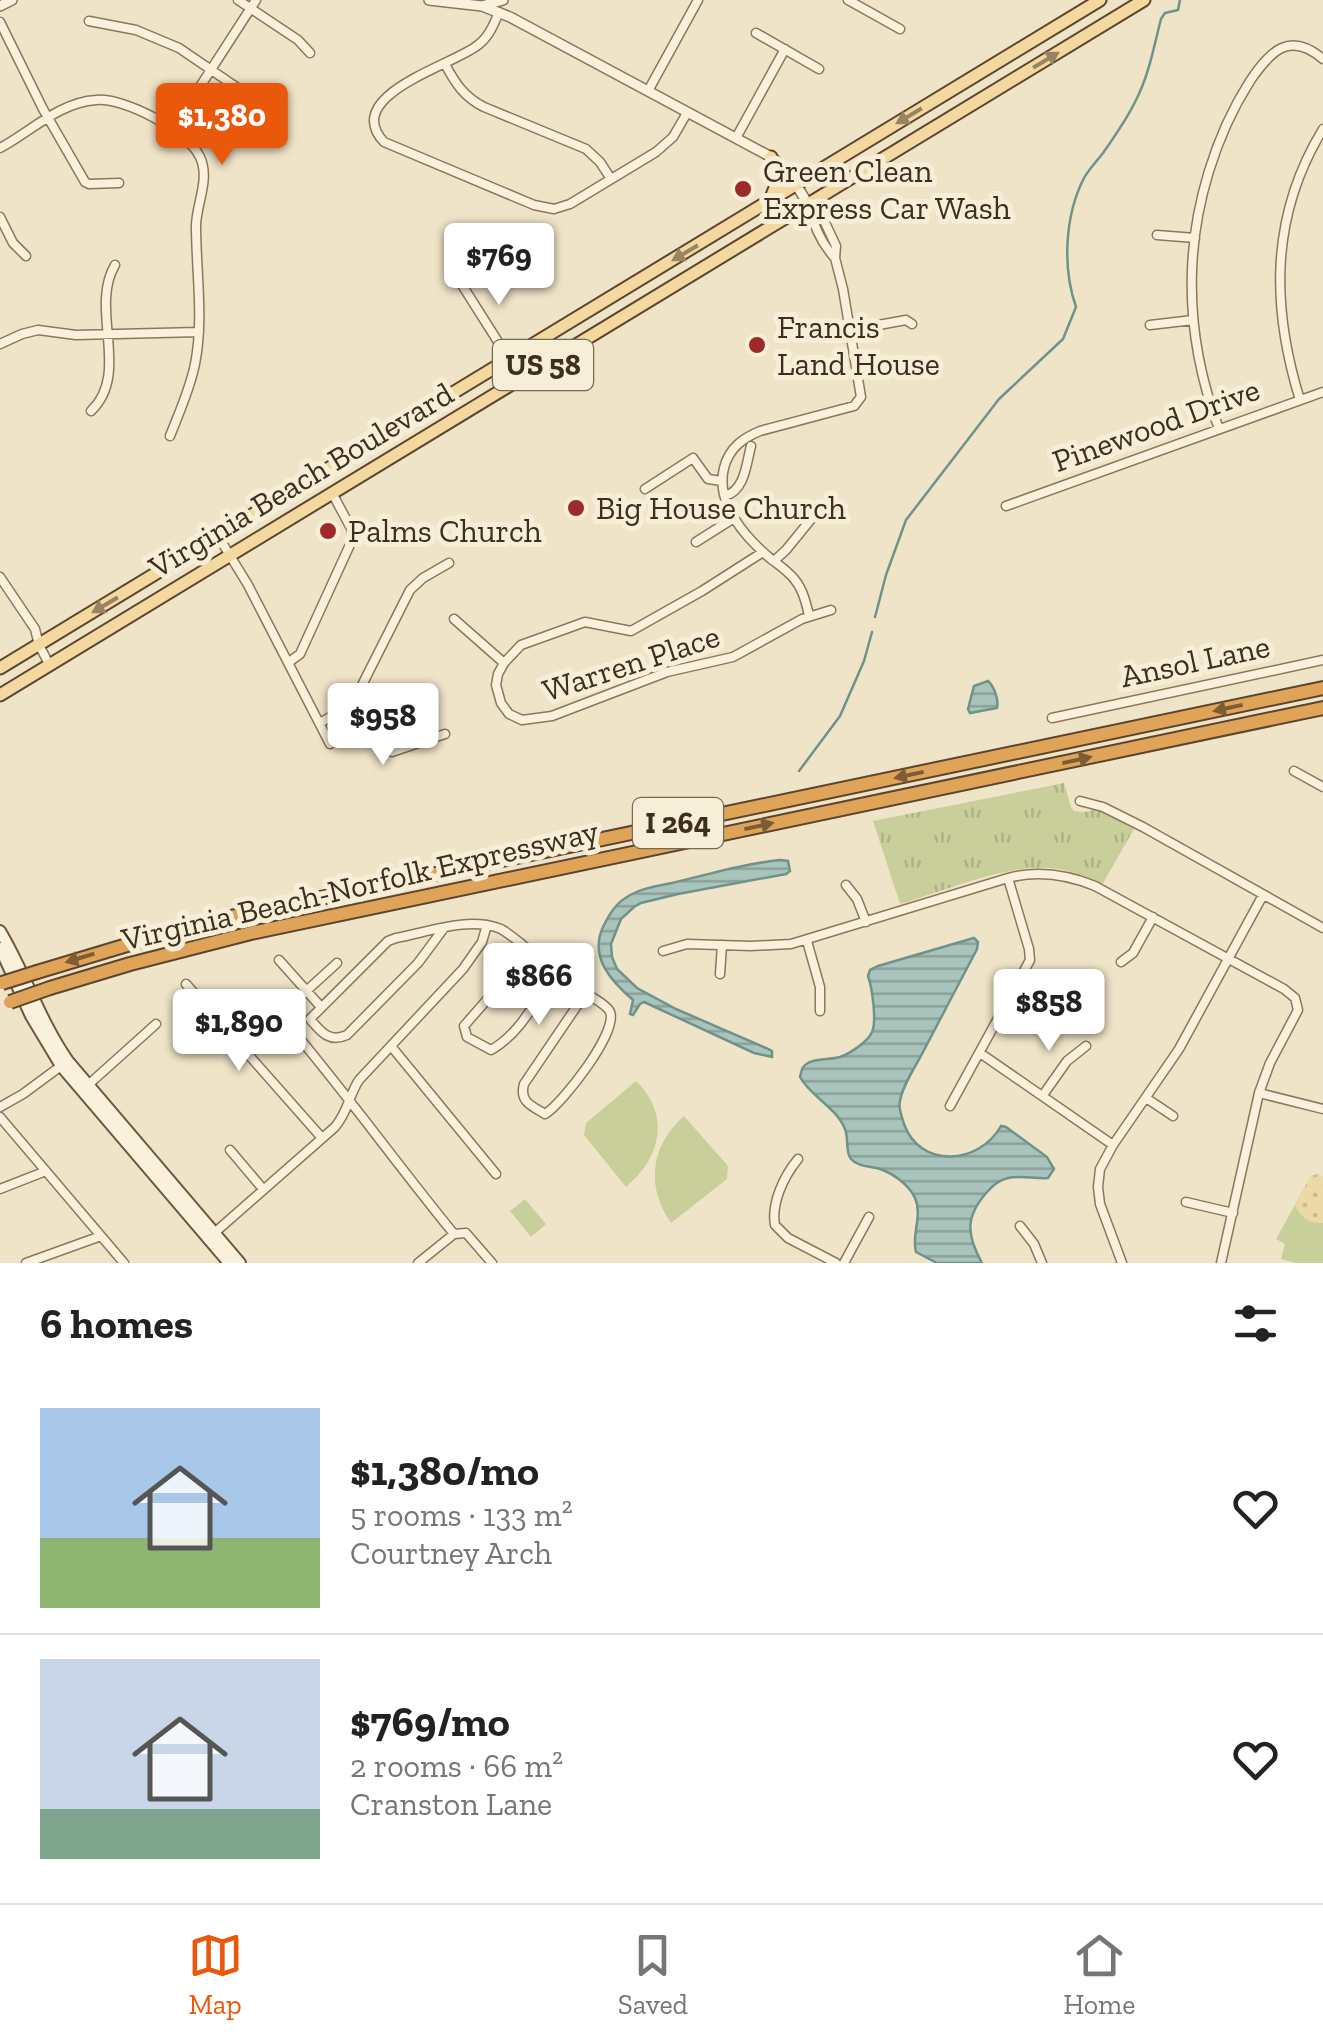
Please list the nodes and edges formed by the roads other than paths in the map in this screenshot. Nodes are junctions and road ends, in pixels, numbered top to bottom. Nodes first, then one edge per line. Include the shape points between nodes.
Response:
1 (12, 0) edge
2 (238, 0) edge
3 (428, 0) edge
4 (504, 0) edge
5 (698, 0) edge
6 (848, 0) edge
7 (1102, 0) edge
8 (1144, 0) edge
9 (480, 2) edge
10 (253, 4) edge
11 (0, 6) edge
12 (499, 12) junction
13 (1114, 18) junction
14 (89, 21) dead end
15 (0, 22) edge
16 (900, 29) dead end
17 (756, 32) dead end
18 (785, 49) junction
19 (310, 54) dead end
20 (1323, 59) edge
21 (444, 64) junction
22 (820, 68) dead end
23 (211, 69) junction
24 (648, 91) junction
25 (687, 113) junction
26 (49, 118) junction
27 (1323, 129) edge
28 (172, 130) junction
29 (736, 138) junction
30 (278, 142) dead end
31 (0, 148) edge
32 (771, 157) junction
33 (611, 180) junction
34 (118, 184) dead end
35 (797, 184) junction
36 (768, 202) junction
37 (808, 204) junction
38 (0, 217) edge
39 (1158, 235) dead end
40 (1194, 238) junction
41 (26, 256) dead end
42 (115, 264) dead end
43 (457, 278) dead end
44 (1193, 320) junction
45 (912, 324) dead end
46 (1150, 324) dead end
47 (851, 330) junction
48 (199, 332) junction
49 (108, 334) junction
50 (0, 344) edge
51 (509, 359) junction
52 (522, 378) junction
53 (1323, 392) edge
54 (1300, 400) junction
55 (91, 411) dead end
56 (1218, 429) junction
57 (170, 436) dead end
58 (751, 446) dead end
59 (358, 451) junction
60 (370, 470) junction
61 (722, 480) junction
62 (644, 489) dead end
63 (332, 493) junction
64 (724, 496) junction
65 (1006, 506) dead end
66 (822, 507) dead end
67 (734, 518) junction
68 (218, 536) junction
69 (696, 542) dead end
70 (764, 552) junction
71 (230, 555) junction
72 (774, 561) junction
73 (448, 563) dead end
74 (0, 577) edge
75 (832, 610) dead end
76 (809, 615) junction
77 (454, 619) dead end
78 (44, 642) junction
79 (1323, 660) edge
80 (55, 661) junction
81 (289, 662) junction
82 (504, 663) junction
83 (0, 668) edge
84 (1323, 688) edge
85 (0, 694) edge
86 (352, 702) junction
87 (1323, 708) edge
88 (1052, 718) dead end
89 (320, 723) junction
90 (445, 734) dead end
91 (330, 744) dead end
92 (1294, 771) dead end
93 (1323, 787) edge
94 (1080, 801) dead end
95 (1008, 878) junction
96 (846, 884) dead end
97 (1263, 895) junction
98 (1153, 918) junction
99 (866, 922) junction
100 (488, 925) junction
101 (444, 928) junction
102 (1323, 928) edge
103 (0, 931) edge
104 (807, 940) junction
105 (722, 945) junction
106 (0, 948) edge
107 (526, 948) junction
108 (664, 951) dead end
109 (1228, 959) junction
110 (279, 960) dead end
111 (1120, 962) dead end
112 (337, 963) dead end
113 (14, 964) junction
114 (555, 973) junction
115 (720, 974) dead end
116 (1, 984) edge
117 (186, 984) dead end
118 (307, 992) junction
119 (586, 994) junction
120 (5, 1004) edge
121 (321, 1007) junction
122 (820, 1010) dead end
123 (156, 1024) dead end
124 (390, 1046) junction
125 (1086, 1046) dead end
126 (980, 1052) junction
127 (65, 1063) junction
128 (88, 1085) junction
129 (1259, 1093) junction
130 (1043, 1096) junction
131 (1146, 1098) junction
132 (350, 1102) junction
133 (950, 1106) dead end
134 (0, 1107) edge
135 (1323, 1109) edge
136 (1173, 1116) dead end
137 (0, 1117) edge
138 (322, 1138) junction
139 (1112, 1145) junction
140 (230, 1150) dead end
141 (798, 1159) dead end
142 (46, 1171) junction
143 (496, 1174) dead end
144 (0, 1189) edge
145 (264, 1189) junction
146 (1186, 1202) dead end
147 (1233, 1213) junction
148 (868, 1217) dead end
149 (1020, 1226) dead end
150 (454, 1234) junction
151 (212, 1235) junction
152 (101, 1236) junction
153 (26, 1263) edge
154 (124, 1263) edge
155 (229, 1263) edge
156 (240, 1263) edge
157 (418, 1263) edge
158 (492, 1263) edge
159 (836, 1263) edge
160 (844, 1263) edge
161 (1042, 1263) edge
162 (1122, 1263) edge
163 (1221, 1263) edge

1 - 11 street
2 - 10 street
3 - 9 street
4 - 9 street
5 - 24 street
6 - 16 street
7 - 13 main road
7 -> 35 main road, Virginia Beach Boulevard / US 58
8 - 13 main road, Virginia Beach Boulevard / US 58
9 - 12 street
10 - 19 street
10 - 23 street
12 - 21 street via 484,41
12 - 24 street
37 -> 13 main road, Virginia Beach Boulevard / US 58
14 - 23 street via 148,34
15 - 26 street
17 - 18 street
18 - 22 street
18 - 29 street
20 - 40 street via 1297,46 1266,58 1224,132
21 - 33 street via 476,103 586,149
21 - 33 street via 380,105 374,125 384,142 546,209 570,204
23 - 28 street
23 - 30 street via 248,95
24 - 25 street
25 - 29 street
25 - 33 street via 668,142
26 - 28 street via 82,102 112,100
26 - 31 street
26 - 34 street via 87,184
27 - 54 street via 1300,176 1282,242 1284,343
28 - 48 street via 196,150 204,173 196,221
29 - 32 street
32 - 35 street
32 - 36 main road via 777,183
35 - 36 main road, Virginia Beach Boulevard / US 58
35 - 37 street
36 -> 51 main road, Virginia Beach Boulevard / US 58
37 - 47 street via 821,214 836,246
37 - 52 main road, Virginia Beach Boulevard / US 58
38 - 41 street
39 - 40 street
40 - 44 street
42 - 49 street via 107,288
43 - 51 street
44 - 46 street
44 - 56 street
45 - 47 street
47 - 61 street via 862,393 857,404 747,436 728,456
48 - 49 street
48 - 57 street via 192,379
49 - 50 street via 38,330
49 - 55 street via 108,380
51 - 52 street
51 - 59 main road, Virginia Beach Boulevard / US 58
52 - 60 main road, Virginia Beach Boulevard / US 58
53 - 54 street, Pinewood Drive
54 - 56 street, Pinewood Drive
56 - 65 street, Pinewood Drive
58 - 64 street via 740,487
59 - 60 street
59 - 68 main road, Virginia Beach Boulevard / US 58
60 - 63 main road, Virginia Beach Boulevard / US 58
61 - 62 street via 708,479 693,458
61 - 64 street
63 - 71 main road, Virginia Beach Boulevard / US 58
63 - 81 street via 352,538 300,654
64 - 67 street
66 - 72 street
67 - 69 street
67 - 70 street
68 - 71 street
68 -> 78 main road, Virginia Beach Boulevard / US 58
70 - 72 street
70 - 82 street, Warren Place via 631,631 578,623 521,645
71 - 80 main road, Virginia Beach Boulevard / US 58
71 - 81 street
72 - 76 street via 798,584
73 - 86 street via 404,597
74 - 78 street
75 - 76 street
76 - 82 street, Warren Place via 734,658 667,672 539,719 506,711 496,686
77 - 82 street
78 - 80 street
78 - 83 main road, Virginia Beach Boulevard / US 58
79 - 88 street, Ansol Lane
80 - 85 main road, Virginia Beach Boulevard / US 58
81 - 89 street
84 -> 116 highway, Virginia Beach-Norfolk Expressway / I 264, bridge via 235,916
86 - 89 street
86 - 90 street via 392,752
120 -> 87 highway, Virginia Beach-Norfolk Expressway / I 264, bridge via 251,933
89 - 91 street
92 - 93 street
94 - 97 street via 1143,827
95 - 98 street via 1072,877
95 - 99 street
95 - 126 street via 1030,960
96 - 99 street
97 - 102 street
97 - 109 street
98 - 109 street
98 - 111 street
99 - 104 street
100 - 101 street
100 - 107 street
100 - 124 street via 464,969
101 - 121 street via 388,941
101 - 121 street via 347,1034 328,1038 310,1019
103 - 113 main road
104 - 105 street
104 - 122 street
105 - 108 street
105 - 115 street
106 - 113 main road
107 - 114 street
107 - 114 street via 464,1026 467,1038 492,1050 513,1033
109 - 129 street via 1284,989 1297,1004
109 - 131 street
110 - 118 street
112 - 118 street
113 - 127 main road
114 - 119 street
117 - 138 street
118 - 121 street
118 - 132 street via 280,1015
119 - 119 street via 609,1010 611,1024 579,1078 546,1114 521,1093
123 - 128 street
124 - 132 street
124 - 143 street
125 - 130 street
126 - 130 street
126 - 133 street
127 - 128 main road
127 - 134 street
127 - 151 main road
128 - 151 main road
129 - 135 street
129 - 147 street
130 - 139 street
131 - 136 street
131 - 139 street
132 - 138 street
132 - 150 street
137 - 142 street
138 - 145 street
139 - 162 street via 1098,1194
140 - 145 street
141 - 159 street via 774,1207 775,1224
142 - 144 street
142 - 152 street
145 - 151 street
146 - 147 street
147 - 163 street
148 - 160 street
149 - 161 street
150 - 157 street
150 - 158 street via 466,1233
151 - 155 main road
151 - 156 main road
152 - 153 street
152 - 154 street

